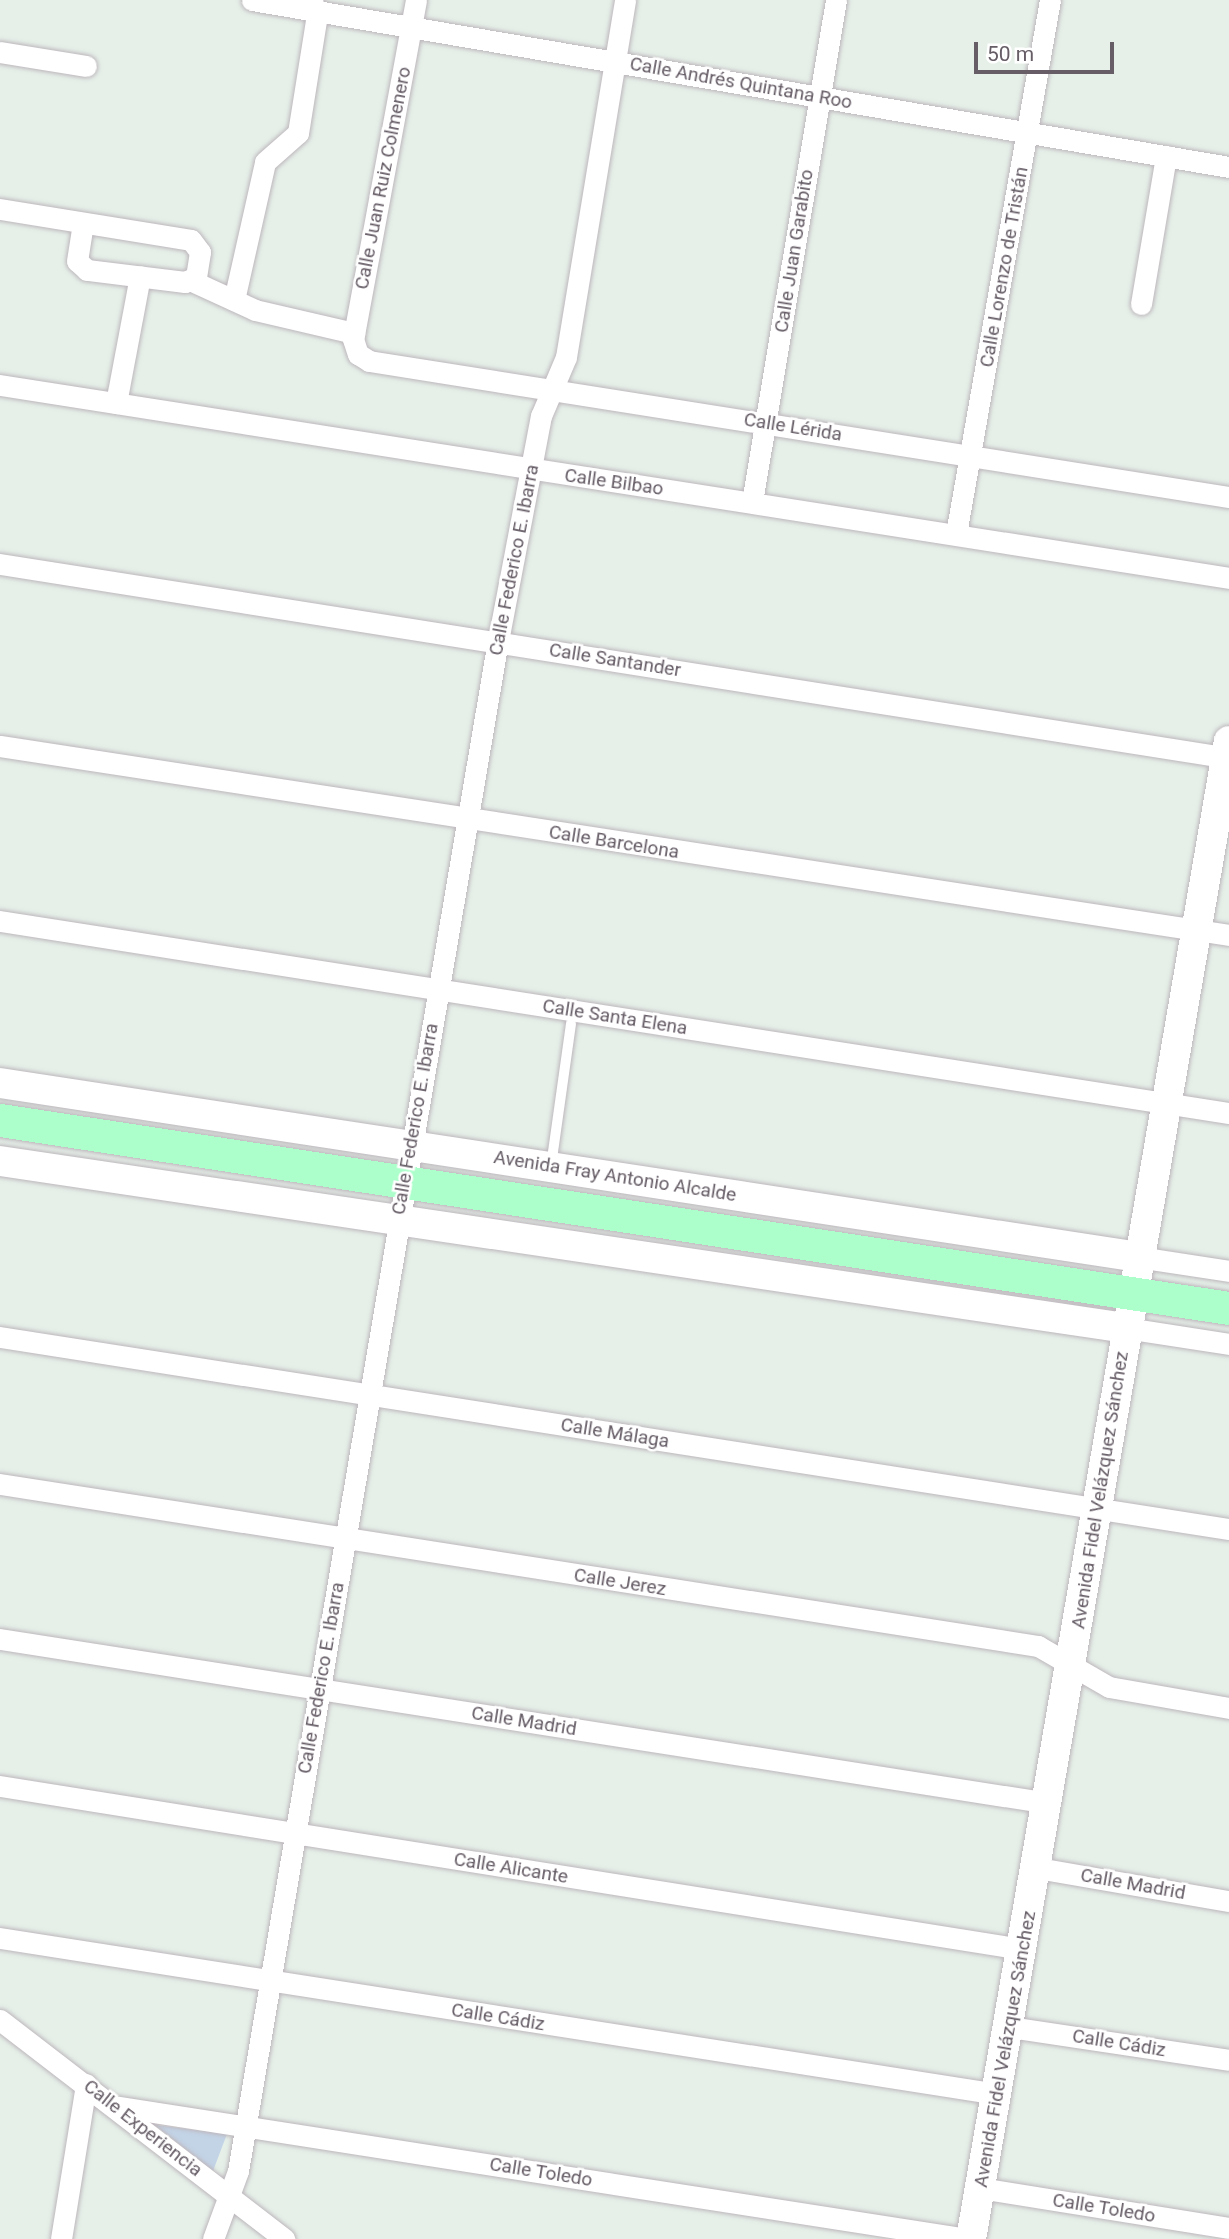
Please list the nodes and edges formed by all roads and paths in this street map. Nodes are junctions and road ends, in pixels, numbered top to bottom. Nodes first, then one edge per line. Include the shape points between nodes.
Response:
1 (252, 0) edge
2 (416, 0) edge
3 (625, 0) edge
4 (836, 0) edge
5 (1050, 0) edge
6 (313, 5) edge
7 (411, 27) junction
8 (0, 52) edge
9 (614, 61) junction
10 (86, 66) dead end
11 (820, 99) junction
12 (1027, 132) junction
13 (1166, 156) junction
14 (1229, 167) edge
15 (0, 209) edge
16 (83, 224) junction
17 (140, 276) junction
18 (192, 281) junction
19 (234, 300) junction
20 (1140, 304) dead end
21 (354, 333) junction
22 (358, 354) joint
23 (0, 385) edge
24 (554, 388) junction
25 (116, 403) junction
26 (766, 422) junction
27 (973, 455) junction
28 (531, 470) junction
29 (1229, 497) edge
30 (752, 502) junction
31 (956, 534) junction
32 (0, 564) edge
33 (1229, 578) edge
34 (498, 642) junction
35 (0, 746) edge
36 (1228, 752) edge
37 (467, 819) junction
38 (0, 921) edge
39 (1195, 930) junction
40 (1229, 935) edge
41 (438, 990) junction
42 (571, 1023) dead end
43 (0, 1083) edge
44 (1164, 1103) junction
45 (1229, 1113) edge
46 (0, 1120) edge
47 (411, 1146) junction
48 (0, 1161) edge
49 (551, 1166) junction
50 (404, 1182) junction
51 (398, 1217) junction
52 (1138, 1257) junction
53 (1229, 1271) edge
54 (1131, 1293) junction
55 (1229, 1308) edge
56 (1126, 1328) junction
57 (0, 1337) edge
58 (1229, 1345) edge
59 (368, 1395) junction
60 (0, 1484) edge
61 (1098, 1508) junction
62 (1229, 1529) edge
63 (344, 1539) junction
64 (0, 1639) edge
65 (1072, 1666) junction
66 (319, 1689) junction
67 (1229, 1709) edge
68 (0, 1786) edge
69 (1048, 1803) junction
70 (295, 1833) junction
71 (1037, 1868) junction
72 (1229, 1901) edge
73 (0, 1938) edge
74 (1023, 1949) junction
75 (270, 1981) junction
76 (0, 2020) edge
77 (1009, 2027) junction
78 (1229, 2060) edge
79 (86, 2084) junction
80 (997, 2094) junction
81 (114, 2106) junction
82 (246, 2126) junction
83 (980, 2188) junction
84 (227, 2194) junction
85 (1229, 2228) edge
86 (61, 2239) edge
87 (213, 2239) edge
88 (284, 2239) edge
89 (969, 2239) edge

1 - 6 street, Calle Andrés Quintana Roo
2 - 7 street, Calle Juan Ruiz Colmenero
3 - 9 street, Calle Federico E. Ibarra
4 - 11 street, Calle Juan Garabito
5 - 12 street, Calle Lorenzo de Tristán
6 - 7 street, Calle Andrés Quintana Roo
6 - 19 street via 298,133 265,162
7 - 9 street, Calle Andrés Quintana Roo
7 - 21 street, Calle Juan Ruiz Colmenero
8 - 10 street
9 - 11 street, Calle Andrés Quintana Roo
9 - 24 street, Calle Federico E. Ibarra via 566,357
11 - 12 street, Calle Andrés Quintana Roo
11 - 26 street, Calle Juan Garabito
12 - 13 street, Calle Andrés Quintana Roo
12 - 27 street, Calle Lorenzo de Tristán
13 - 14 street, Calle Andrés Quintana Roo
13 - 20 street
15 - 16 street
16 - 17 street via 77,261 81,267
16 - 18 street via 191,240 200,251
17 - 18 street
17 - 25 street
18 - 19 street
19 - 21 street via 255,310
21 - 22 street, Calle Juan Ruiz Colmenero
22 - 24 street, Calle Lérida via 369,361
23 - 25 street, Calle Bilbao
24 - 26 street, Calle Lérida
24 - 28 street, Calle Federico E. Ibarra via 541,416
25 - 28 street, Calle Bilbao
26 - 27 street, Calle Lérida
26 - 30 street, Calle Juan Garabito
27 - 29 street, Calle Lérida
27 - 31 street, Calle Lorenzo de Tristán
28 - 30 street, Calle Bilbao
28 - 34 street, Calle Federico E. Ibarra
30 - 31 street, Calle Bilbao
31 - 33 street, Calle Bilbao
32 - 34 street, Calle Santander
34 - 36 street, Calle Santander
34 - 37 street, Calle Federico E. Ibarra
35 - 37 street, Calle Barcelona
36 - 39 street, Avenida Fidel Velázquez Sánchez
37 - 39 street, Calle Barcelona
37 - 41 street, Calle Federico E. Ibarra
38 - 41 street, Calle Santa Elena
39 - 40 street, Calle Barcelona
39 - 44 street, Avenida Fidel Velázquez Sánchez
41 - 44 street, Calle Santa Elena
41 - 47 street, Calle Federico E. Ibarra
42 - 49 lane
43 - 47 street, Avenida Fray Antonio Alcalde
44 - 45 street, Calle Santa Elena
44 - 52 street, Avenida Fidel Velázquez Sánchez
46 - 50 main road, Avenida Fray Antonio Alcalde
47 - 49 street, Avenida Fray Antonio Alcalde
47 - 50 street, Calle Federico E. Ibarra
48 - 51 street
49 - 52 street, Avenida Fray Antonio Alcalde
50 - 51 street, Calle Federico E. Ibarra
50 - 54 main road, Avenida Fray Antonio Alcalde
51 - 56 street
51 - 59 street, Calle Federico E. Ibarra
52 - 53 street, Avenida Fray Antonio Alcalde
52 - 54 street, Avenida Fidel Velázquez Sánchez
54 - 55 main road, Avenida Fray Antonio Alcalde
54 - 56 street, Avenida Fidel Velázquez Sánchez
56 - 58 street
56 - 61 street, Avenida Fidel Velázquez Sánchez
57 - 59 street, Calle Málaga
59 - 61 street, Calle Málaga
59 - 63 street, Calle Federico E. Ibarra
60 - 63 street, Calle Jerez
61 - 62 street, Calle Málaga
61 - 65 street, Avenida Fidel Velázquez Sánchez
63 - 65 street, Calle Jerez via 1038,1646
63 - 66 street, Calle Federico E. Ibarra
64 - 66 street, Calle Madrid
65 - 67 street, Calle Jerez via 1109,1687
65 - 69 street, Avenida Fidel Velázquez Sánchez
66 - 69 street, Calle Madrid
66 - 70 street, Calle Federico E. Ibarra
68 - 70 street, Calle Alicante
69 - 71 street, Avenida Fidel Velázquez Sánchez
70 - 74 street, Calle Alicante
70 - 75 street, Calle Federico E. Ibarra
71 - 72 street, Calle Madrid
71 - 74 street, Avenida Fidel Velázquez Sánchez
73 - 75 street, Calle Cádiz
74 - 77 street, Avenida Fidel Velázquez Sánchez
75 - 80 street, Calle Cádiz
75 - 82 street, Calle Federico E. Ibarra
76 - 79 street, Calle Experiencia
77 - 78 street, Calle Cádiz
77 - 80 street, Avenida Fidel Velázquez Sánchez
79 - 81 street, Calle Experiencia
79 - 86 street
80 - 83 street, Avenida Fidel Velázquez Sánchez
81 - 82 street, Calle Toledo
81 - 84 street, Calle Experiencia
82 - 84 street, Calle Federico E. Ibarra via 238,2171
82 - 89 street, Calle Toledo
83 - 85 street, Calle Toledo
83 - 89 street, Avenida Fidel Velázquez Sánchez
84 - 87 street, Calle Federico E. Ibarra
84 - 88 street, Calle Experiencia

